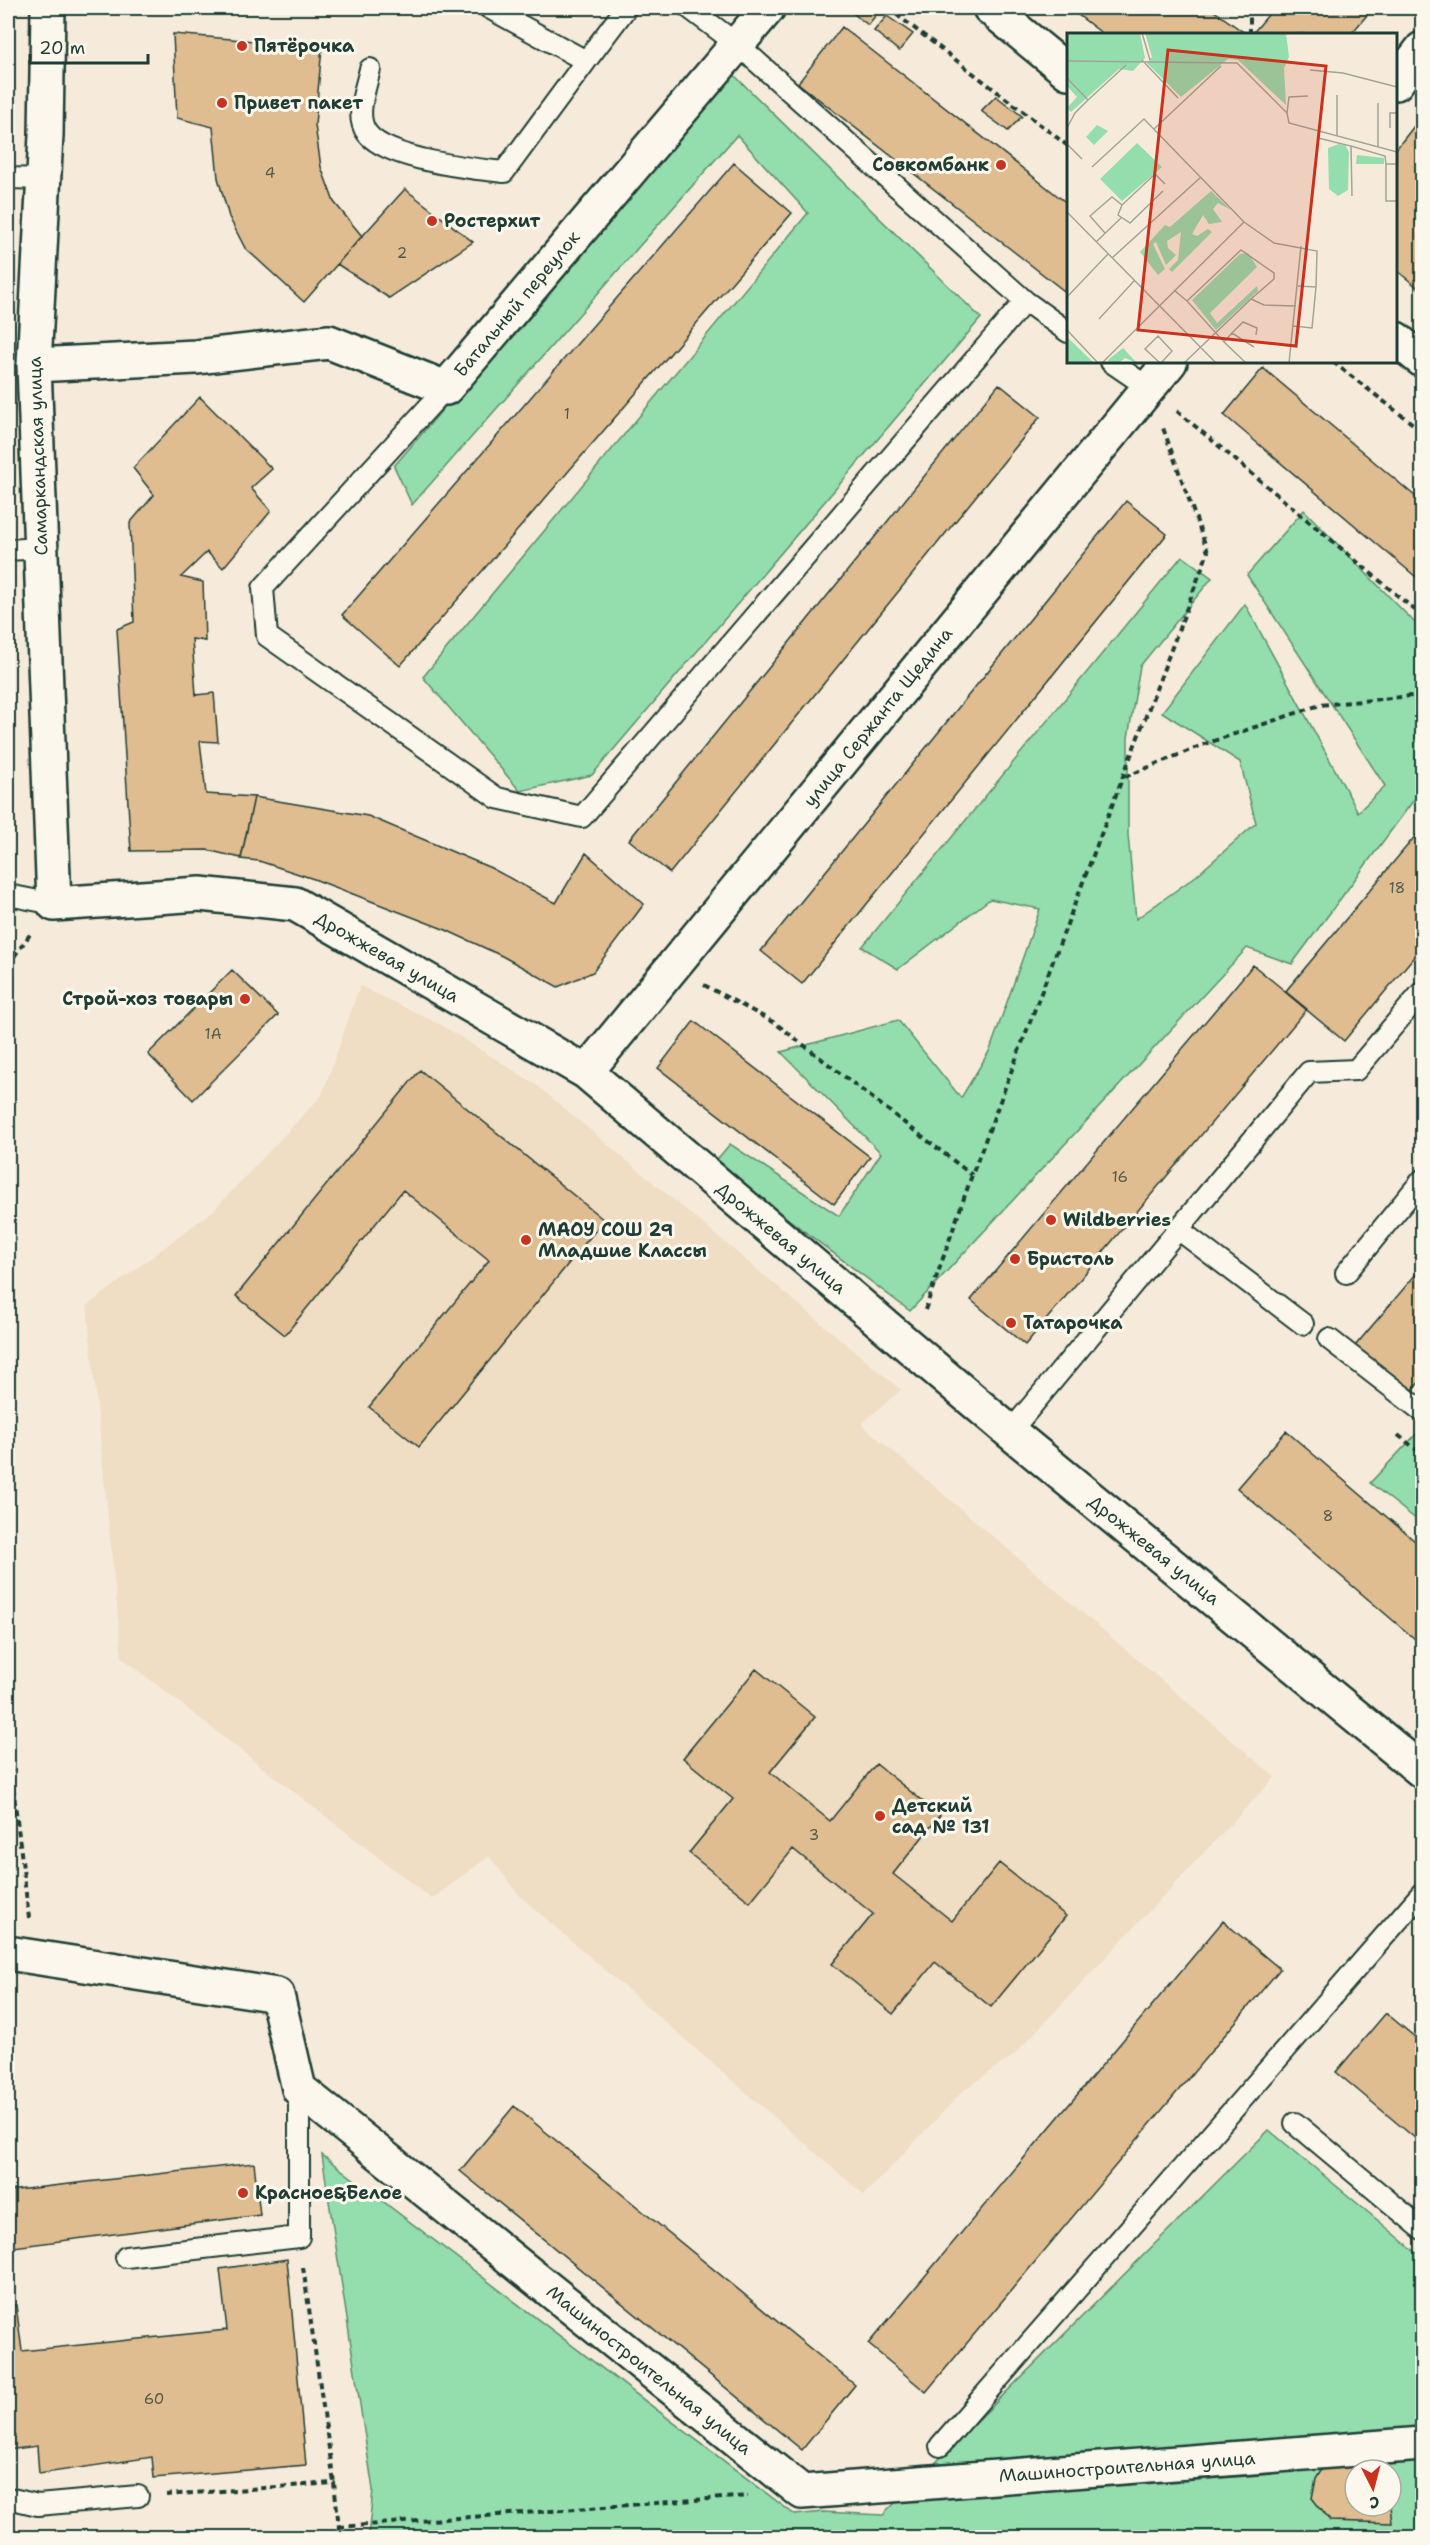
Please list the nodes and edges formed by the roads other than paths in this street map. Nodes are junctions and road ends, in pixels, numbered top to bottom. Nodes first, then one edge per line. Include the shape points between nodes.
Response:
1 (48, 8) edge
2 (489, 8) edge
3 (626, 8) edge
4 (689, 8) edge
5 (768, 8) edge
6 (990, 8) edge
7 (737, 44) junction
8 (1422, 50) edge
9 (586, 61) junction
10 (370, 69) dead end
11 (1067, 71) edge
12 (1397, 81) edge
13 (8, 178) edge
14 (44, 179) junction
15 (1025, 301) junction
16 (1067, 331) edge
17 (1397, 341) edge
18 (1422, 360) edge
19 (1112, 363) edge
20 (1169, 363) edge
21 (34, 366) junction
22 (446, 388) junction
23 (1149, 388) junction
24 (41, 548) junction
25 (8, 550) edge
26 (8, 895) edge
27 (54, 904) junction
28 (1422, 992) edge
29 (586, 1072) junction
30 (1422, 1180) edge
31 (1179, 1230) junction
32 (1346, 1273) dead end
33 (1303, 1324) dead end
34 (1329, 1339) dead end
35 (1422, 1411) edge
36 (1010, 1432) junction
37 (1422, 1771) edge
38 (1422, 1893) edge
39 (21, 1955) edge
40 (298, 2089) junction
41 (1295, 2123) dead end
42 (1422, 2229) edge
43 (126, 2257) dead end
44 (1422, 2444) edge
45 (940, 2446) dead end
46 (138, 2496) road end
47 (8, 2498) edge

1 - 14 street, Самаркандская улица
2 - 9 lane
3 - 9 lane
4 - 7 lane
5 - 7 street, Батальный переулок
6 - 11 street
7 - 15 lane
7 - 22 street, Батальный переулок
8 - 12 street
9 - 10 lane via 504,172 466,169 389,150 366,133 361,110
13 - 14 lane
14 - 21 street, Самаркандская улица
15 - 16 lane
15 - 22 lane via 582,817 497,798 267,636 263,588
17 - 18 street
19 - 23 lane
20 - 23 street, улица Сержанта Щедина
21 - 22 street, Батальный переулок via 196,357 329,342
21 - 24 street, Самаркандская улица
23 - 29 street, улица Сержанта Щедина
24 - 25 lane
24 - 27 street, Самаркандская улица
26 - 27 lane
27 - 29 street, Дрожжевая улица via 200,894 295,904
28 - 31 lane via 1356,1070 1309,1072
29 - 36 street, Дрожжевая улица
30 - 32 lane
31 - 33 lane
31 - 36 lane
34 - 35 lane
36 - 37 street, Дрожжевая улица
38 - 45 lane
39 - 40 street via 277,1995
40 - 43 lane via 299,2237
40 - 44 street, Машиностроительная улица via 802,2492
41 - 42 lane
46 - 47 lane via 38,2505

